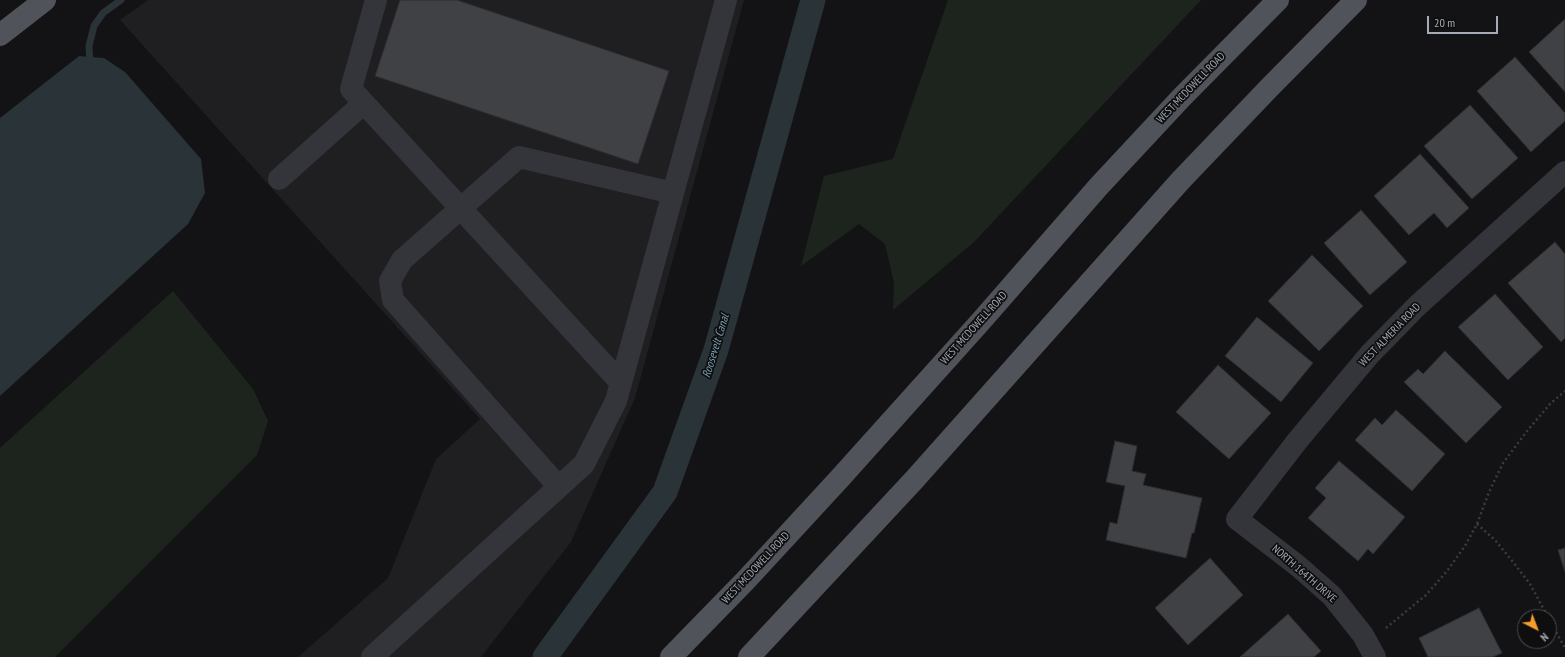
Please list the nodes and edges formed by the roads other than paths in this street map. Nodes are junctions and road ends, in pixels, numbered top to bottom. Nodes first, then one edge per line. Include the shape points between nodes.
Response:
1 (45, 0) edge
2 (376, 0) edge
3 (726, 0) edge
4 (1278, 0) edge
5 (1356, 0) edge
6 (0, 35) edge
7 (364, 103) junction
8 (1565, 172) edge
9 (279, 179) dead end
10 (673, 193) junction
11 (460, 208) junction
12 (621, 383) junction
13 (559, 487) junction
14 (1237, 519) joint
15 (1370, 649) edge
16 (372, 657) edge
17 (671, 657) edge
18 (749, 657) edge

1 - 6 main road
2 - 7 street via 351,89
3 - 10 street
4 - 17 main road, WEST MCDOWELL ROAD via 1099,186 841,477
5 - 18 main road via 1181,180 914,480
7 - 9 street
7 - 11 street
8 - 14 street, WEST ALMERIA ROAD via 1417,306 1370,354 1298,440
10 - 11 street via 520,157
10 - 12 street
11 - 12 street
11 - 13 street via 402,260 390,281 394,300
12 - 13 street via 616,401 584,464
13 - 16 street
14 - 15 street, NORTH 164TH DRIVE via 1332,596 1363,635

